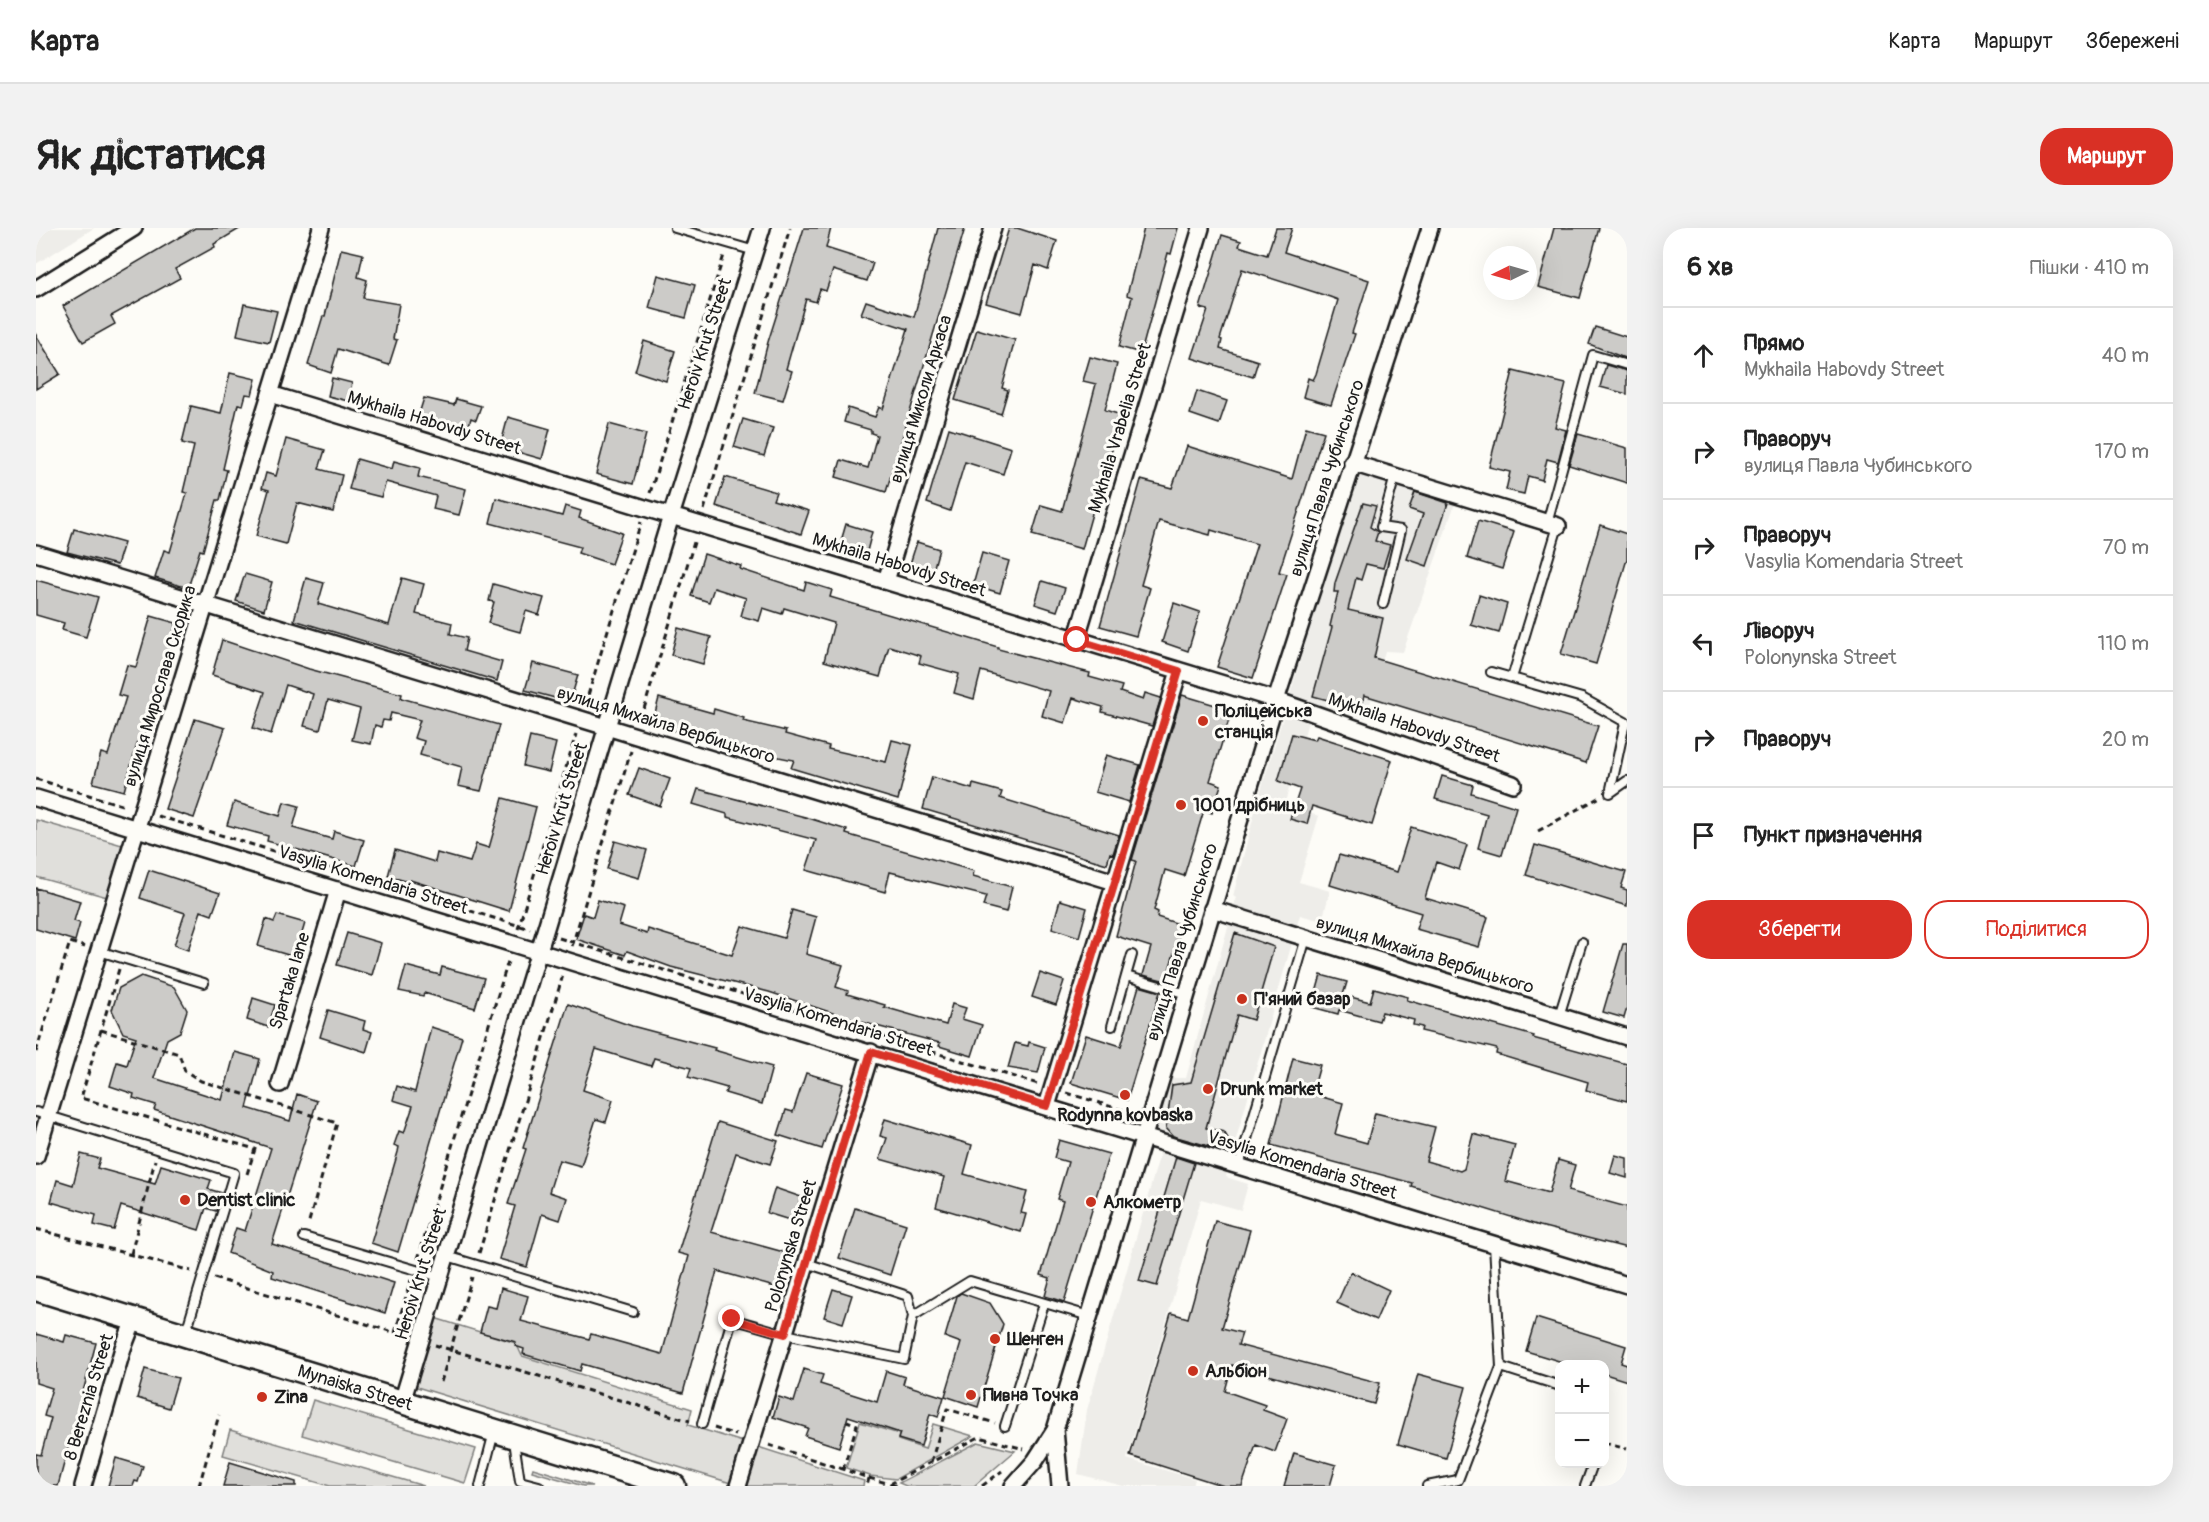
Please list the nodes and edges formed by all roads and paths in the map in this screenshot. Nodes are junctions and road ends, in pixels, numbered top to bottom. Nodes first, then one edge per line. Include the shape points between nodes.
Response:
1 (134, 228) edge
2 (321, 228) edge
3 (675, 228) edge
4 (762, 228) edge
5 (790, 228) edge
6 (993, 228) edge
7 (1201, 228) edge
8 (1430, 228) edge
9 (728, 243) junction
10 (755, 251) junction
11 (36, 289) edge
12 (1627, 365) edge
13 (270, 394) junction
14 (1353, 463) junction
15 (1395, 476) junction
16 (645, 508) junction
17 (671, 516) junction
18 (699, 525) junction
19 (1553, 525) junction
20 (36, 553) edge
21 (886, 581) junction
22 (1383, 604) dead end
23 (205, 605) junction
24 (1077, 640) junction
25 (1179, 671) junction
26 (1491, 672) dead end
27 (1512, 678) junction
28 (1276, 700) junction
29 (581, 720) junction
30 (1626, 723) edge
31 (607, 728) junction
32 (635, 736) junction
33 (36, 779) edge
34 (1627, 781) edge
35 (1513, 784) dead end
36 (1610, 792) junction
37 (36, 798) edge
38 (142, 811) junction
39 (137, 828) junction
40 (1538, 831) dead end
41 (1115, 882) junction
42 (338, 890) junction
43 (1212, 909) junction
44 (519, 926) junction
45 (544, 933) junction
46 (1306, 938) junction
47 (573, 942) junction
48 (1582, 942) dead end
49 (513, 943) junction
50 (99, 951) junction
51 (539, 951) junction
52 (1132, 955) dead end
53 (122, 959) junction
54 (568, 960) junction
55 (1126, 976) junction
56 (204, 983) dead end
57 (1186, 994) junction
58 (1559, 1016) junction
59 (1112, 1026) dead end
60 (101, 1030) junction
61 (1627, 1037) edge
62 (36, 1052) edge
63 (871, 1052) junction
64 (280, 1084) dead end
65 (1052, 1089) junction
66 (1047, 1106) junction
67 (1132, 1113) dead end
68 (42, 1114) edge
69 (1143, 1137) junction
70 (158, 1149) junction
71 (36, 1156) edge
72 (1239, 1166) junction
73 (245, 1181) dead end
74 (36, 1228) edge
75 (304, 1237) joint
76 (1494, 1245) junction
77 (131, 1254) junction
78 (447, 1256) junction
79 (806, 1263) junction
80 (475, 1266) junction
81 (220, 1268) dead end
82 (415, 1269) junction
83 (204, 1274) junction
84 (440, 1277) junction
85 (216, 1278) junction
86 (1627, 1286) edge
87 (36, 1289) edge
88 (1044, 1304) junction
89 (633, 1312) dead end
90 (914, 1316) junction
91 (1089, 1316) junction
92 (134, 1320) junction
93 (395, 1333) junction
94 (785, 1334) junction
95 (185, 1335) junction
96 (421, 1340) junction
97 (450, 1350) junction
98 (1500, 1367) junction
99 (441, 1382) dead end
100 (1555, 1384) edge
101 (402, 1402) junction
102 (219, 1415) dead end
103 (847, 1421) dead end
104 (702, 1424) junction
105 (1005, 1426) joint
106 (1055, 1430) junction
107 (504, 1433) junction
108 (752, 1439) junction
109 (1609, 1444) edge
110 (1627, 1449) edge
111 (1026, 1450) dead end
112 (931, 1462) junction
113 (1592, 1468) edge
114 (843, 1469) junction
115 (869, 1478) junction
116 (890, 1484) junction
117 (83, 1486) edge
118 (199, 1486) edge
119 (480, 1486) edge
120 (539, 1486) edge
121 (674, 1486) edge
122 (738, 1486) edge
123 (867, 1486) edge
124 (896, 1486) edge
125 (1013, 1486) edge
126 (1060, 1486) edge
127 (1427, 1486) edge
128 (1585, 1486) edge

1 - 11 street
2 - 13 street, вулиця Мирослава Скорика
3 - 9 lane
4 - 10 street, Heroiv Krut Street
5 - 18 path
6 - 21 street, вулиця Миколи Аркаса
7 - 24 street, Mykhaila Vrabelia Street
8 - 14 street, вулиця Павла Чубинського
9 - 10 lane
9 - 16 path
10 - 17 street, Heroiv Krut Street
12 - 19 lane via 1593,355
13 - 16 street, Mykhaila Habovdy Street
13 - 23 street, вулиця Мирослава Скорика
14 - 15 street
14 - 28 street, вулиця Павла Чубинського
15 - 19 street
15 - 22 lane via 1381,526 1401,530
16 - 17 street, Mykhaila Habovdy Street
16 - 29 path
17 - 18 street, Mykhaila Habovdy Street
17 - 31 street, Heroiv Krut Street
18 - 21 street, Mykhaila Habovdy Street
18 - 32 path
19 - 27 lane
20 - 23 street, вулиця Михайла Вербицького
21 - 24 street, Mykhaila Habovdy Street
23 - 29 street, вулиця Михайла Вербицького
23 - 38 street, вулиця Мирослава Скорика
24 - 25 street, Mykhaila Habovdy Street
25 - 28 street, Mykhaila Habovdy Street
25 - 41 street
26 - 27 lane
27 - 30 lane via 1582,698
28 - 35 street, Mykhaila Habovdy Street
28 - 43 street, вулиця Павла Чубинського
29 - 31 street, вулиця Михайла Вербицького
29 - 44 path
30 - 36 lane
31 - 32 street, вулиця Михайла Вербицького
31 - 45 street, Heroiv Krut Street
32 - 41 street, вулиця Михайла Вербицького
32 - 47 path
33 - 38 path
34 - 36 lane
36 - 40 path
37 - 39 street, Vasylia Komendaria Street
38 - 39 street, вулиця Мирослава Скорика
38 - 44 path
39 - 42 street, Vasylia Komendaria Street
39 - 50 street, вулиця Мирослава Скорика
41 - 65 street
42 - 49 street, Vasylia Komendaria Street
42 - 64 street, Spartaka lane
43 - 46 street, вулиця Михайла Вербицького
43 - 57 street, вулиця Павла Чубинського
44 - 45 path
44 - 49 path
45 - 47 path
45 - 51 street, Heroiv Krut Street
46 - 58 street, вулиця Михайла Вербицького
46 - 72 lane
47 - 54 path
47 - 65 path
48 - 58 lane
49 - 51 street, Vasylia Komendaria Street
49 - 82 path
50 - 53 lane
50 - 62 path via 70,942
50 - 68 street, вулиця Мирослава Скорика
51 - 54 street, Vasylia Komendaria Street
51 - 78 street, Heroiv Krut Street
52 - 55 lane
53 - 56 lane
53 - 60 path
54 - 63 street, Vasylia Komendaria Street
54 - 80 path
55 - 57 lane
55 - 59 lane
57 - 69 street, вулиця Павла Чубинського
58 - 61 street, вулиця Михайла Вербицького
60 - 73 path via 81,1098 255,1149
60 - 75 path via 179,1054 185,1071 201,1081 337,1123
63 - 66 street, Vasylia Komendaria Street
63 - 79 street, Polonynska Street
65 - 66 street
65 - 67 path
66 - 69 street, Vasylia Komendaria Street
68 - 70 lane
68 - 71 street, вулиця Мирослава Скорика
69 - 72 street, Vasylia Komendaria Street
69 - 91 street, вулиця Павла Чубинського
70 - 77 path
70 - 83 lane via 234,1173
72 - 76 street, Vasylia Komendaria Street
74 - 77 path
75 - 82 lane
76 - 86 street, Vasylia Komendaria Street
76 - 98 lane
77 - 83 path
78 - 80 lane
78 - 84 street, Heroiv Krut Street
79 - 90 lane via 908,1296
79 - 94 street, Polonynska Street
80 - 89 lane
80 - 97 path
81 - 85 path
82 - 84 lane
82 - 93 path
83 - 85 path
83 - 95 lane
84 - 96 street, Heroiv Krut Street
85 - 93 path
87 - 92 main road, Mynaiska Street
88 - 90 lane via 970,1281
88 - 91 lane
88 - 105 lane
90 - 94 lane via 904,1359
91 - 106 street, вулиця Павла Чубинського
92 - 95 main road, Mynaiska Street
92 - 117 street, 8 Bereznia Street
93 - 96 path
94 - 104 lane via 732,1319
94 - 108 street, Polonynska Street
95 - 101 main road, Mynaiska Street
96 - 97 path
96 - 101 street, Heroiv Krut Street
97 - 99 path
97 - 104 path
98 - 100 lane
98 - 127 lane via 1458,1480
101 - 107 main road, Mynaiska Street
102 - 118 path
103 - 114 path via 857,1425
104 - 108 path
105 - 112 path via 947,1409
106 - 125 street, вулиця Павла Чубинського
106 - 126 street, вулиця Павла Чубинського
107 - 119 lane
107 - 120 lane via 520,1480
107 - 121 main road, Mynaiska Street
108 - 114 path
108 - 122 street, Polonynska Street
109 - 110 path
111 - 112 path via 979,1437
112 - 116 path
113 - 128 lane
114 - 115 path
115 - 116 path
115 - 123 path
116 - 124 path

